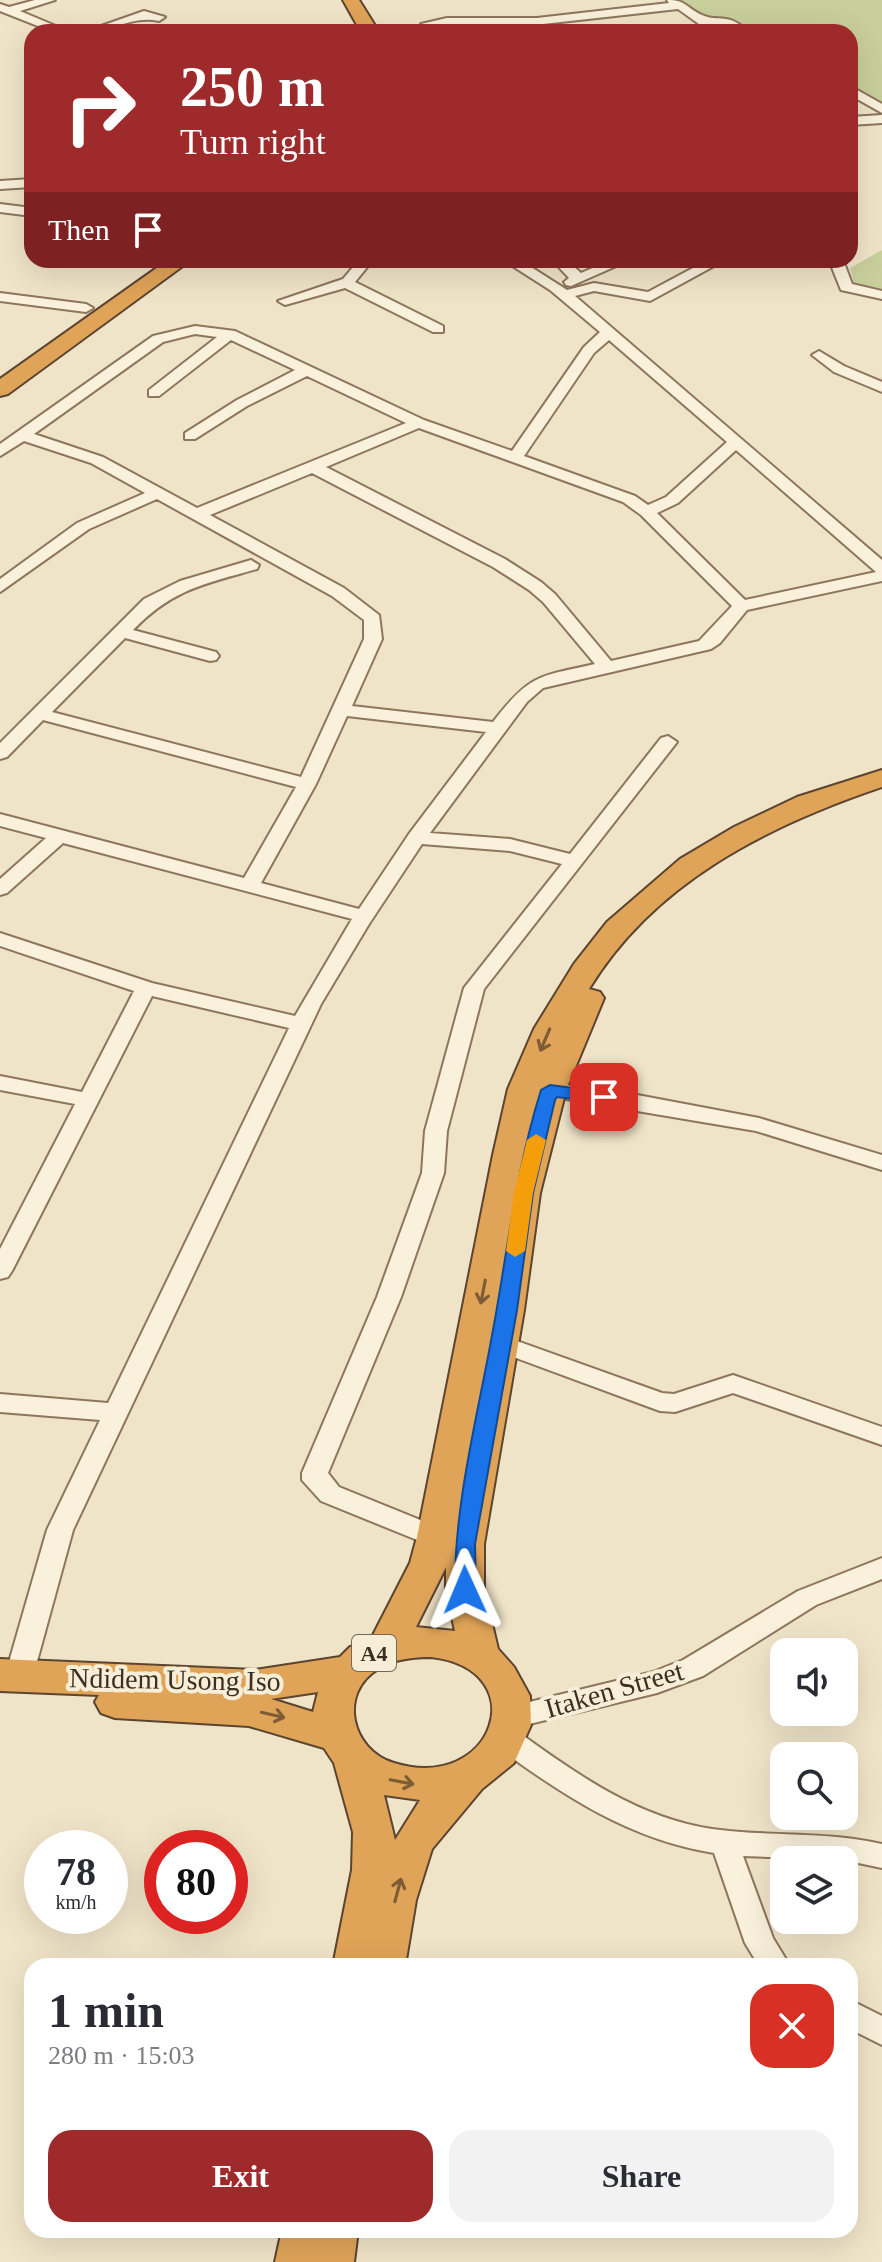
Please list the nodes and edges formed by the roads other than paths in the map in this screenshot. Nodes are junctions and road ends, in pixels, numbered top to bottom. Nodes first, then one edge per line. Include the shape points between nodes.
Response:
1 (49, 0) edge
2 (334, 0) edge
3 (351, 0) edge
4 (677, 3) edge
5 (5, 8) edge
6 (26, 15) junction
7 (159, 17) dead end
8 (703, 20) junction
9 (46, 24) edge
10 (114, 24) edge
11 (348, 24) edge
12 (365, 24) edge
13 (432, 24) edge
14 (476, 24) edge
15 (503, 24) edge
16 (708, 24) edge
17 (730, 24) edge
18 (0, 27) edge
19 (858, 95) edge
20 (882, 109) edge
21 (882, 119) edge
22 (858, 120) edge
23 (24, 184) edge
24 (0, 185) edge
25 (0, 208) edge
26 (24, 211) edge
27 (146, 268) edge
28 (170, 268) edge
29 (359, 268) edge
30 (523, 268) edge
31 (566, 268) edge
32 (604, 268) edge
33 (703, 268) edge
34 (839, 268) edge
35 (581, 278) junction
36 (348, 282) junction
37 (559, 291) junction
38 (882, 295) edge
39 (0, 297) edge
40 (285, 301) dead end
41 (86, 308) junction
42 (438, 329) dead end
43 (609, 332) junction
44 (230, 334) junction
45 (819, 355) dead end
46 (306, 371) junction
47 (0, 372) edge
48 (882, 387) edge
49 (0, 389) edge
50 (154, 393) dead end
51 (419, 423) junction
52 (23, 436) junction
53 (190, 436) dead end
54 (736, 442) junction
55 (0, 451) edge
56 (515, 458) junction
57 (312, 466) junction
58 (157, 493) junction
59 (647, 512) junction
60 (198, 514) junction
61 (251, 565) dead end
62 (882, 569) edge
63 (882, 576) edge
64 (0, 587) edge
65 (741, 606) junction
66 (122, 632) junction
67 (210, 656) dead end
68 (607, 667) junction
69 (341, 710) junction
70 (40, 714) junction
71 (499, 728) junction
72 (668, 742) dead end
73 (0, 753) edge
74 (882, 778) edge
75 (307, 784) junction
76 (882, 791) edge
77 (0, 820) edge
78 (59, 836) junction
79 (416, 838) junction
80 (575, 861) junction
81 (249, 886) junction
82 (0, 889) edge
83 (364, 916) junction
84 (0, 939) edge
85 (146, 988) junction
86 (301, 1024) junction
87 (0, 1083) edge
88 (550, 1090) junction
89 (89, 1100) junction
90 (882, 1163) edge
91 (0, 1271) edge
92 (500, 1343) junction
93 (0, 1403) edge
94 (114, 1412) junction
95 (882, 1436) edge
96 (436, 1537) junction
97 (882, 1568) edge
98 (387, 1646) junction
99 (480, 1657) junction
100 (349, 1671) junction
101 (6, 1682) edge
102 (510, 1728) junction
103 (345, 1749) junction
104 (471, 1775) junction
105 (724, 1841) junction
106 (882, 1856) edge
107 (356, 1958) edge
108 (385, 1958) edge
109 (770, 1958) edge
110 (858, 2018) edge
111 (882, 2032) edge
112 (304, 2238) edge
113 (334, 2238) edge
114 (299, 2262) edge
115 (330, 2262) edge

1 - 5 street
2 - 11 highway
3 - 12 highway
4 - 8 street
4 - 15 street
5 - 6 street
6 - 9 street
6 - 18 street
7 - 10 street via 144,14
8 - 16 street
8 - 17 street
13 - 14 street
19 - 20 street
21 - 22 street
23 - 24 street
25 - 26 street
27 - 41 highway
28 - 49 highway
29 - 36 street
30 - 37 street
31 - 35 street
32 - 35 street
33 - 37 street via 650,297 594,287
34 - 38 street via 846,287
35 - 37 street
36 - 40 street
36 - 42 street
37 - 43 street
39 - 41 street
41 - 47 highway
43 - 54 street
43 - 56 street via 589,350
44 - 46 street
44 - 50 street
44 - 52 street via 195,330 158,339
45 - 48 street
46 - 51 street
46 - 53 street
51 - 56 street
51 - 57 street
52 - 55 street
52 - 58 street via 97,460
54 - 59 street via 672,500
54 - 62 street
56 - 59 street via 615,493
57 - 60 street
57 - 68 street via 535,586
58 - 60 street
58 - 64 street via 83,526
59 - 65 street
60 - 69 street via 338,592 373,619 373,639
61 - 66 street via 164,594
63 - 65 street
65 - 68 street via 705,645
66 - 67 street
66 - 70 street
68 - 71 street via 537,684
69 - 71 street
69 - 75 street
70 - 73 street
70 - 75 street
71 - 79 street
72 - 80 street
74 -> 96 highway, A4 via 807,803 690,865 617,928 549,1029 524,1089 509,1155
75 - 81 street
76 - 88 highway, A4 via 844,802 745,848 651,922 590,996
77 - 78 street
78 - 81 street
78 - 82 street
79 - 80 street via 510,845
79 - 83 street
80 - 96 street via 474,988 436,1131 433,1173 389,1297 315,1473 315,1480 330,1494
81 - 83 street
83 - 86 street
84 - 85 street
85 - 86 street
85 - 89 street
86 - 94 street
87 - 89 street
88 - 90 street via 759,1125
88 - 92 highway, A4 via 524,1193
89 - 91 street
92 - 95 street via 660,1402 675,1403 733,1384
92 - 99 highway, A4 via 465,1544 465,1590
93 - 94 street
94 - 101 street via 60,1530
96 - 98 highway, A4 via 429,1563
97 - 102 street, Itaken Street via 807,1598 681,1673
98 - 99 highway, A4 via 430,1642
98 - 100 highway, A4
99 - 102 highway, A4 via 499,1674 510,1694
100 - 101 highway, Ndidem Usong Iso via 255,1686
100 - 103 highway, A4 via 332,1708
101 -> 103 highway, Ndidem Usong Iso via 249,1710 285,1718
102 - 104 highway via 493,1759
102 - 105 street via 595,1800 678,1832
103 -> 104 highway via 374,1774 409,1784 447,1783
103 - 107 highway, A4 via 374,1832 373,1870
108 -> 104 highway via 396,1897 417,1837
105 - 106 street
105 - 109 street
110 - 111 street
112 - 114 highway
113 - 115 highway

